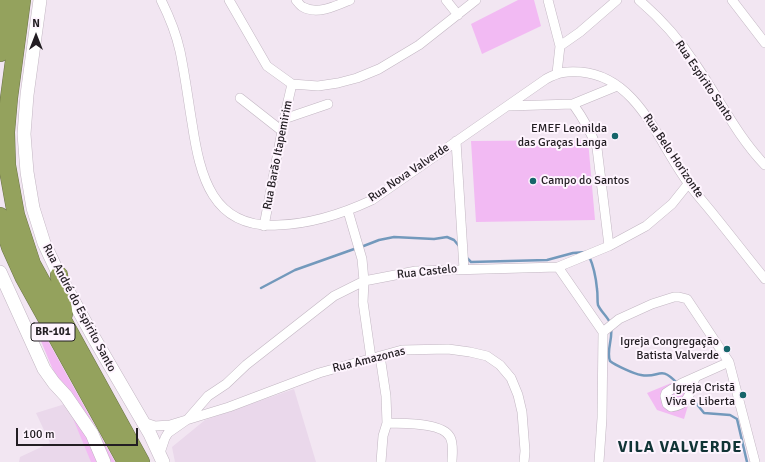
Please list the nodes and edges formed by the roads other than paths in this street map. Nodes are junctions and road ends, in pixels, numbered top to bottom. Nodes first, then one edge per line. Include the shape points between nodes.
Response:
1 (7, 0) edge
2 (22, 0) edge
3 (40, 0) edge
4 (160, 0) edge
5 (229, 0) edge
6 (296, 0) edge
7 (350, 0) edge
8 (446, 0) edge
9 (476, 0) edge
10 (548, 0) edge
11 (617, 0) edge
12 (639, 0) edge
13 (732, 0) edge
14 (458, 15) junction
15 (765, 43) edge
16 (560, 46) junction
17 (0, 53) edge
18 (557, 73) junction
19 (292, 84) junction
20 (617, 86) junction
21 (240, 98) dead end
22 (328, 104) dead end
23 (573, 104) junction
24 (508, 106) junction
25 (284, 119) junction
26 (282, 131) junction
27 (456, 142) junction
28 (765, 165) edge
29 (688, 184) junction
30 (348, 211) junction
31 (0, 216) edge
32 (264, 226) junction
33 (609, 246) junction
34 (558, 267) junction
35 (464, 269) junction
36 (0, 272) edge
37 (59, 275) junction
38 (765, 279) edge
39 (364, 281) junction
40 (65, 326) junction
41 (603, 332) junction
42 (376, 357) junction
43 (729, 362) junction
44 (695, 378) dead end
45 (188, 419) junction
46 (143, 422) junction
47 (387, 424) junction
48 (161, 457) edge
49 (104, 462) edge
50 (126, 462) edge
51 (141, 462) edge
52 (381, 462) edge
53 (452, 462) edge
54 (524, 462) edge
55 (599, 462) edge
56 (754, 462) edge

1 - 17 highway
2 - 40 highway, BR-101 via 7,115 6,149 10,182 16,215 32,264
3 - 37 street, Rua André do Espírito Santo via 25,114 26,172 33,208 44,243
4 - 32 street, Rua Nova Valverde via 174,29 180,51 197,157 204,177 218,201 230,214
5 - 19 street via 267,66
6 - 7 street via 302,7 315,11
8 - 14 street
9 - 14 street
10 - 16 street
11 - 16 street
12 - 28 street, Rua Espírito Santo via 666,26 694,61 740,135
13 - 15 street
14 - 19 street via 418,46 379,69 338,83 318,86
16 - 18 street
18 - 20 street, Rua Belo Horizonte via 588,73
18 - 24 street, Rua Nova Valverde
19 - 25 street, Rua Barão Itapemirim
20 - 23 street
20 - 29 street, Rua Belo Horizonte via 632,98 647,117
21 - 26 street
22 - 25 street
23 - 24 street
23 - 33 street via 597,148
24 - 27 street, Rua Nova Valverde
25 - 26 street, Rua Barão Itapemirim
26 - 32 street, Rua Barão Itapemirim
27 - 30 street, Rua Nova Valverde via 372,200
27 - 35 street
29 - 33 street, Rua Castelo via 663,213 646,226
29 - 38 street, Rua Belo Horizonte
30 - 32 street, Rua Nova Valverde via 291,225
30 - 39 street via 362,259
31 - 50 highway, BR-101 via 24,278
33 - 34 street, Rua Castelo
34 - 35 street, Rua Castelo
34 - 41 street
35 - 39 street, Rua Castelo via 416,271
36 - 49 street via 44,369 92,434
37 - 40 highway
37 - 46 street, Rua André do Espírito Santo
39 - 42 street via 363,302
39 - 45 street, Rua Castelo via 334,296 208,396
40 - 51 highway, BR-101
41 - 43 street via 619,319 652,304 680,296 687,299
41 - 55 street
42 - 45 street, Rua Amazonas via 319,373 229,407
42 - 47 street via 386,396
42 - 54 street, Rua Amazonas via 402,350 448,349 487,356 500,364 511,378 522,412
43 - 44 street
43 - 56 street
45 - 46 street, Rua Amazonas via 162,426
45 - 48 street, Rua Amazonas via 168,433
46 - 48 street, Rua André do Espírito Santo
47 - 52 street via 383,436
47 - 53 street via 437,427 445,431 452,442

